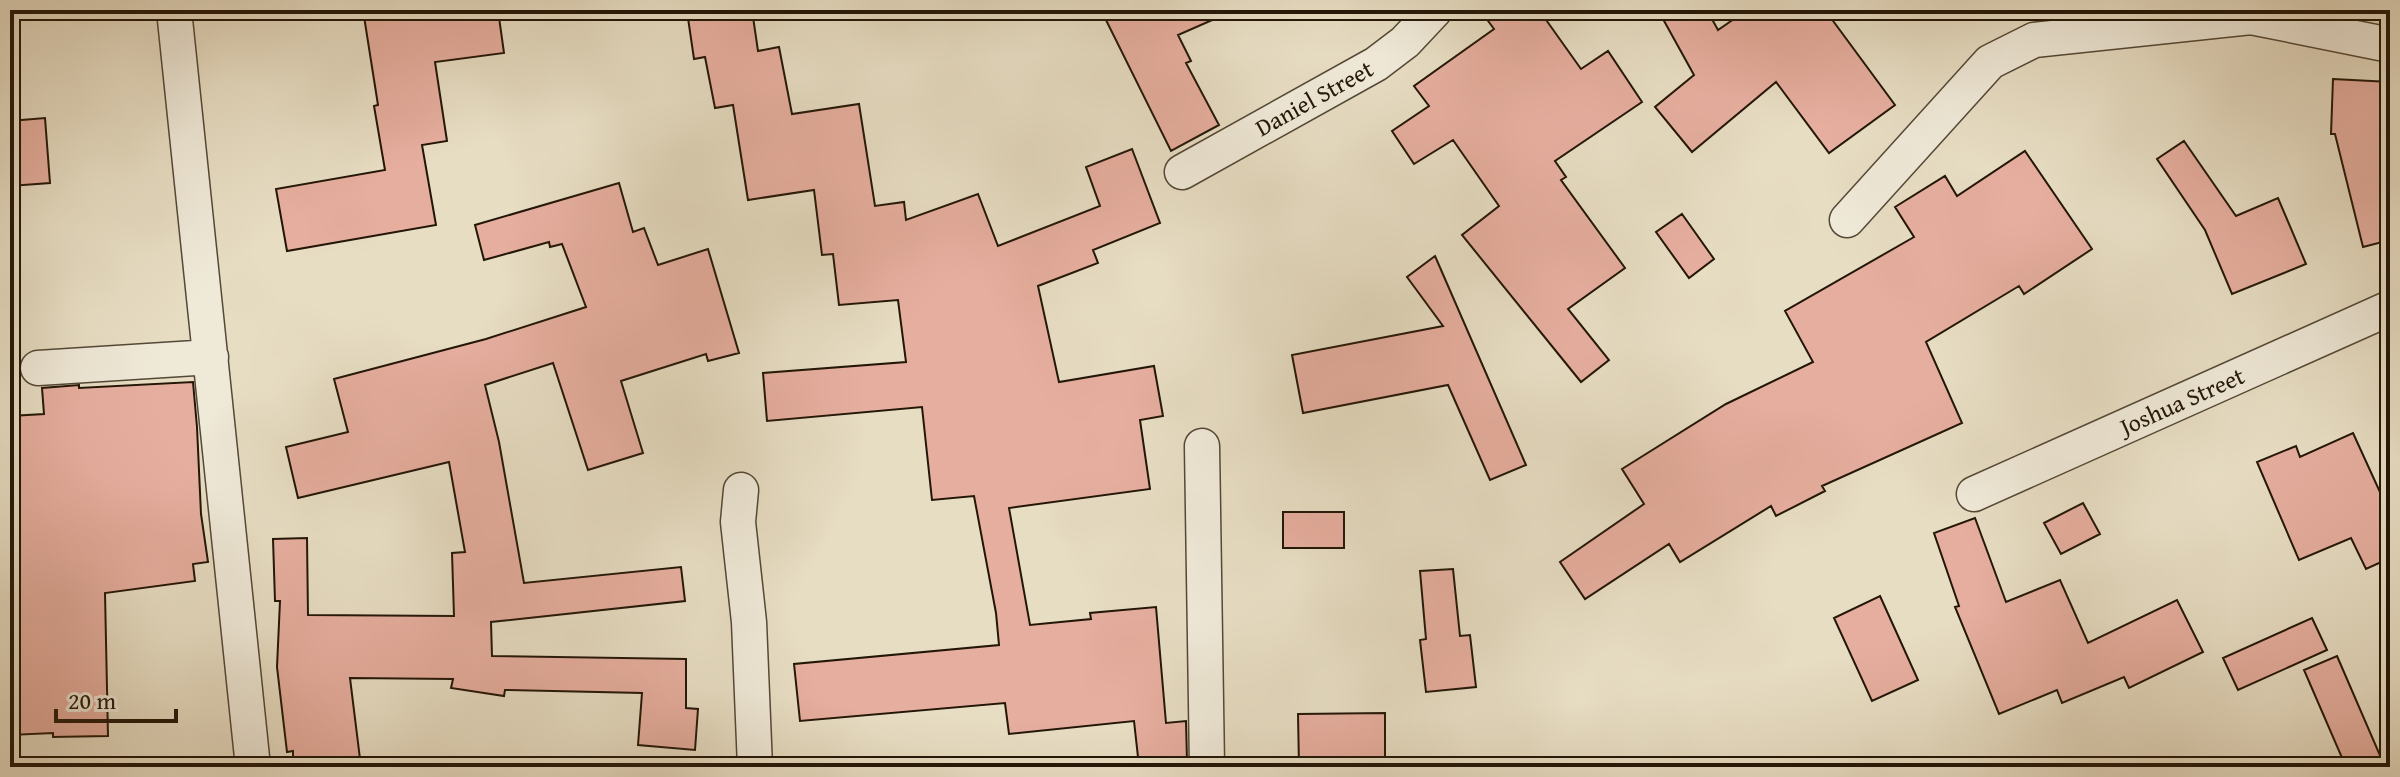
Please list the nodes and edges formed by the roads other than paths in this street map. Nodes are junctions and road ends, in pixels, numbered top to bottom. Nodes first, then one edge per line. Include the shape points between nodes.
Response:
1 (174, 10) edge
2 (1435, 10) edge
3 (2251, 14) edge
4 (2390, 45) edge
5 (1182, 172) dead end
6 (1847, 220) dead end
7 (2390, 308) edge
8 (211, 357) junction
9 (38, 368) dead end
10 (1202, 446) dead end
11 (741, 490) dead end
12 (1974, 494) dead end
13 (253, 767) edge
14 (755, 767) edge
15 (1207, 767) edge

1 - 8 street
2 - 5 street, Daniel Street via 1376,64
3 - 4 street
3 - 6 street via 2034,40 2001,56
7 - 12 street, Joshua Street
8 - 9 street
8 - 13 street
10 - 15 street
11 - 14 street via 738,522 749,622

